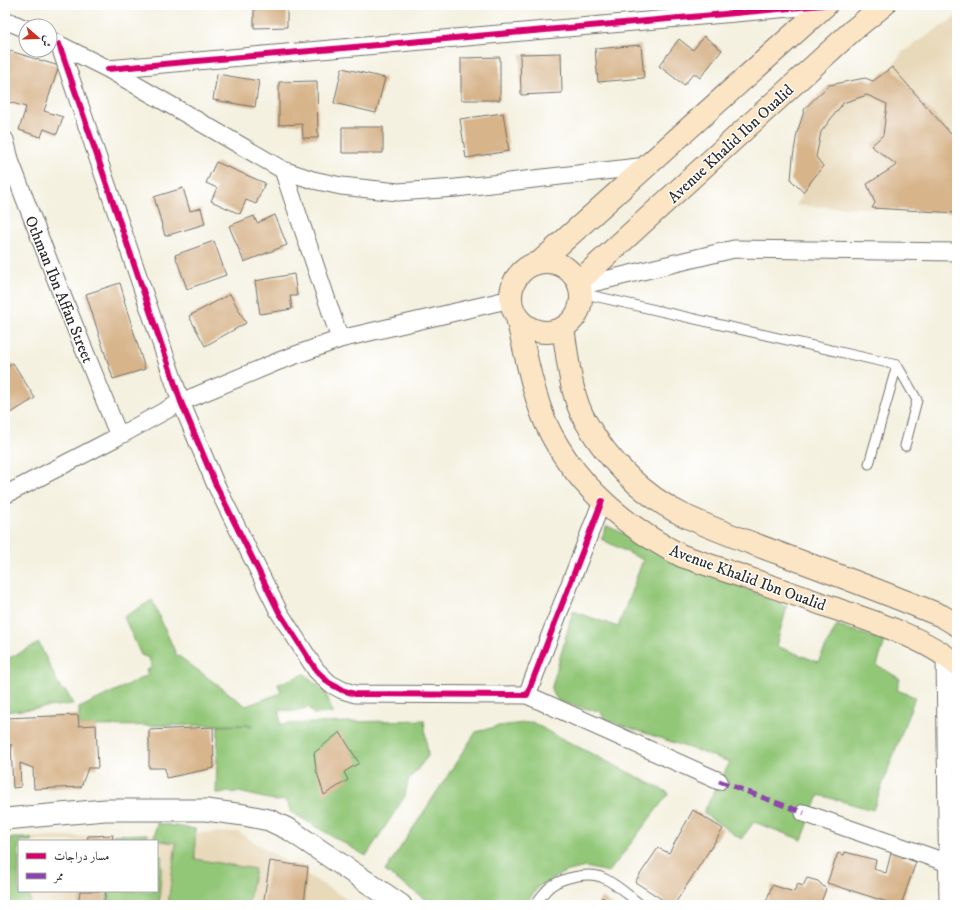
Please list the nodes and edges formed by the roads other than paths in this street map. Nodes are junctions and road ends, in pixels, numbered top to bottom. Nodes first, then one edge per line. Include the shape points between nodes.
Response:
1 (825, 5) edge
2 (884, 5) edge
3 (5, 20) edge
4 (18, 26) edge
5 (58, 44) edge
6 (58, 53) edge
7 (108, 69) junction
8 (5, 140) edge
9 (646, 166) junction
10 (283, 170) junction
11 (957, 252) edge
12 (540, 262) junction
13 (580, 287) junction
14 (514, 308) junction
15 (563, 328) junction
16 (340, 339) junction
17 (897, 365) junction
18 (181, 402) junction
19 (119, 436) junction
20 (905, 446) dead end
21 (869, 464) dead end
22 (5, 495) edge
23 (602, 500) junction
24 (957, 625) edge
25 (951, 661) edge
26 (527, 695) junction
27 (719, 780) dead end
28 (804, 813) dead end
29 (5, 819) edge
30 (948, 863) junction
31 (401, 905) edge
32 (535, 905) edge
33 (641, 905) edge
34 (948, 905) edge

1 - 7 street
1 - 9 main road, Avenue Khalid Ibn Oualid
2 - 13 main road, Avenue Khalid Ibn Oualid via 852,30
3 - 4 street
5 - 7 street
6 - 18 street
7 - 10 street
8 - 19 street, Othman Ibn Affan Street via 11,163
9 - 10 street via 464,188 398,192 341,186
9 - 12 main road, Avenue Khalid Ibn Oualid
10 - 16 street
11 - 13 street via 734,249
12 - 13 main road via 562,266 573,274
12 - 14 main road, Avenue Khalid Ibn Oualid via 524,269 514,282 511,290
13 - 15 main road via 580,308 576,316
13 - 17 lane
14 - 15 main road via 524,325 538,332 553,332
14 - 16 street
14 - 23 main road, Avenue Khalid Ibn Oualid via 533,384 551,433 570,465
15 - 24 main road, Avenue Khalid Ibn Oualid via 573,389 585,421 604,450 630,478 655,498 682,514 722,531 942,616
16 - 18 street via 279,360
17 - 20 lane via 917,400
17 - 21 lane
18 - 19 street
18 - 26 street via 215,483 279,612 316,670 329,683 355,694
19 - 22 street
23 - 25 main road, Avenue Khalid Ibn Oualid via 622,519 657,543 682,556 886,628 930,646
23 - 26 street
25 - 30 street
26 - 27 street
28 - 30 street
29 - 31 street via 113,810 206,810 269,820 290,830
30 - 34 street
32 - 33 lane via 551,886 571,877 587,874 600,876 611,882

